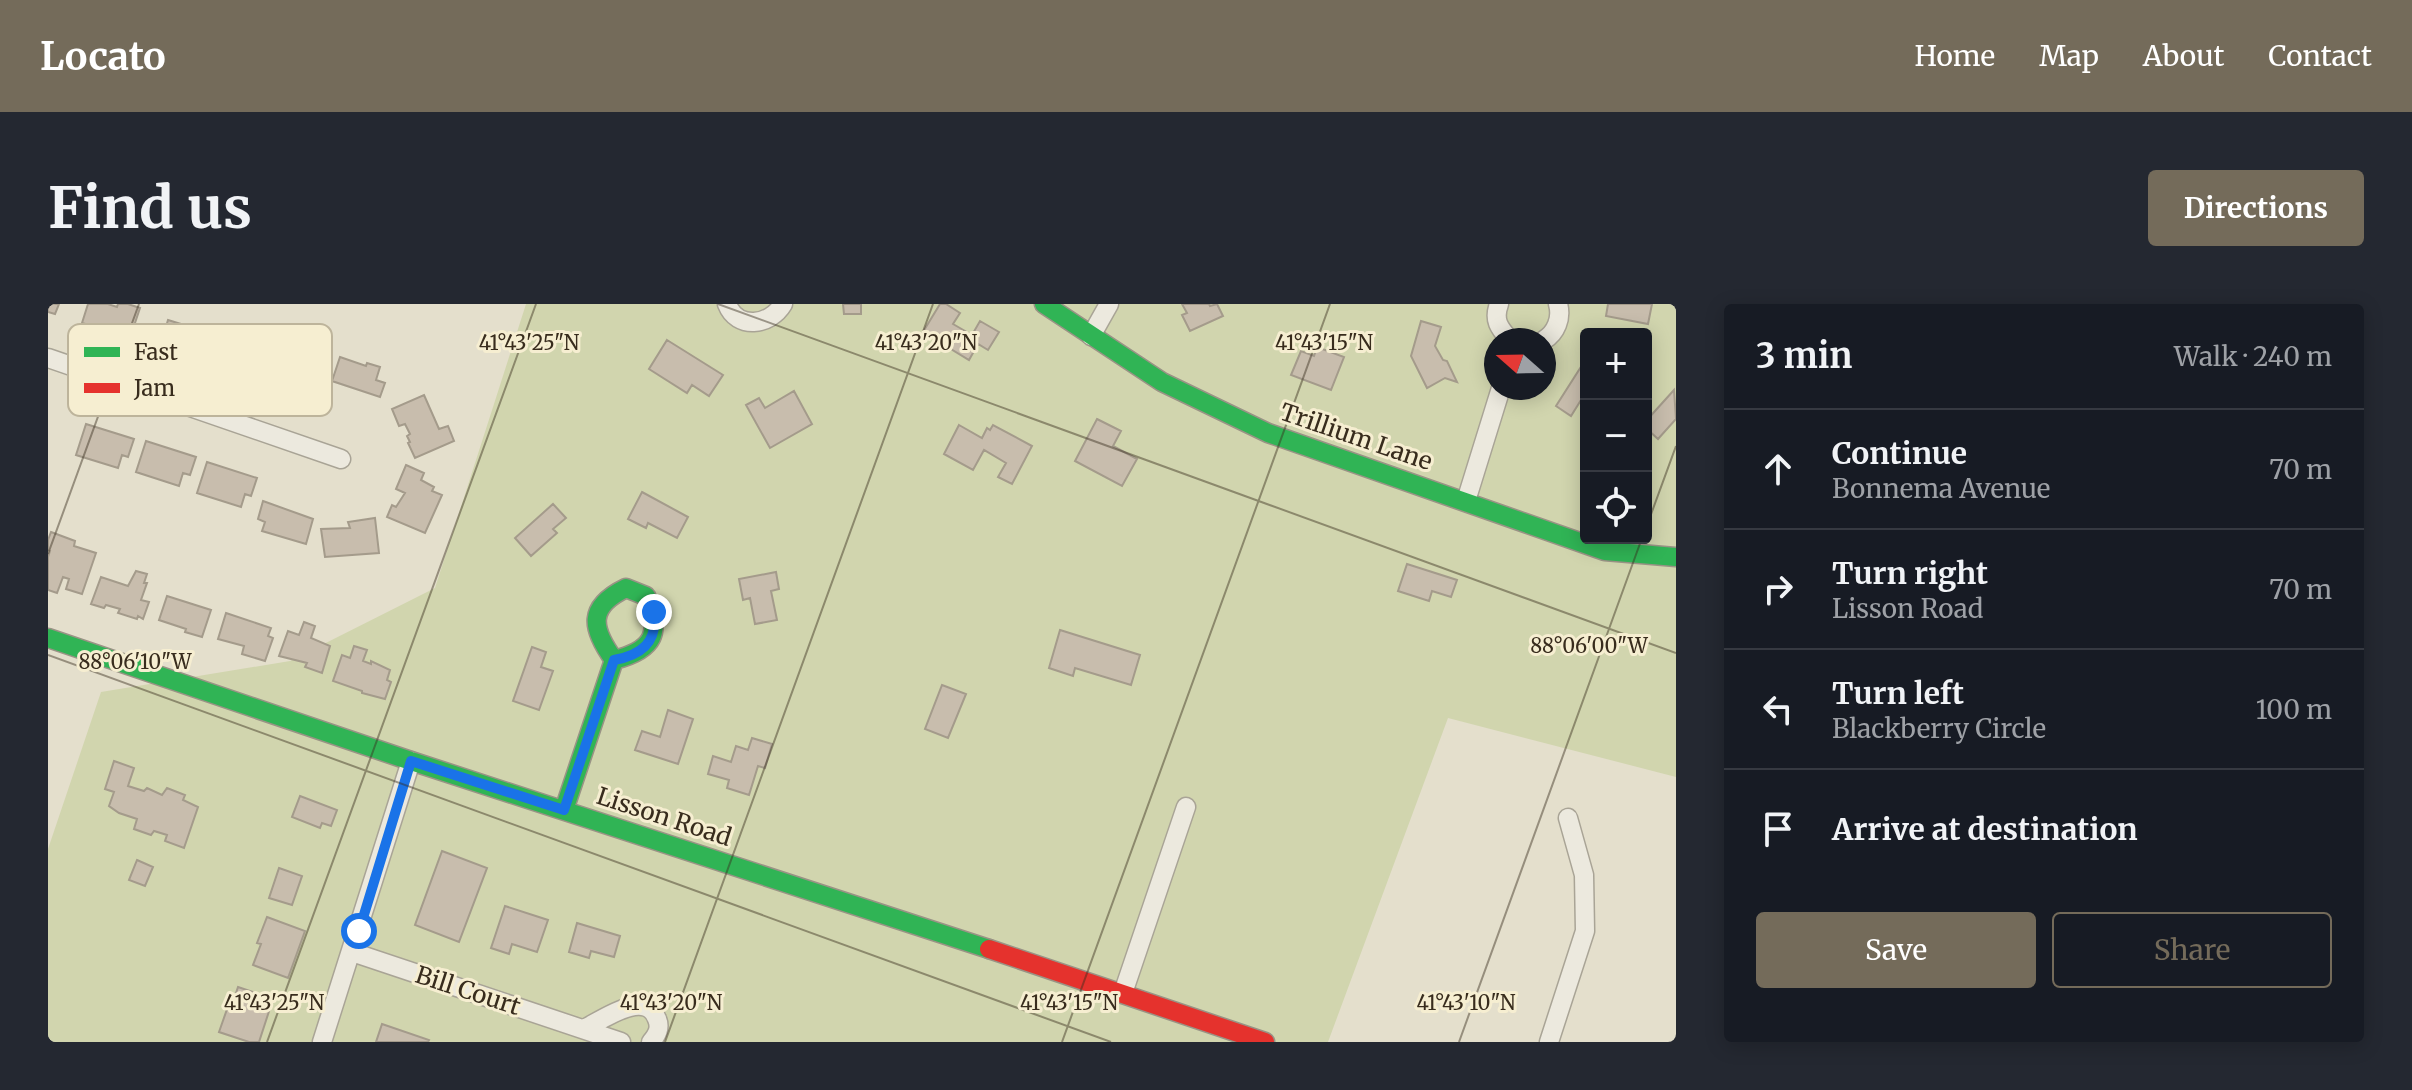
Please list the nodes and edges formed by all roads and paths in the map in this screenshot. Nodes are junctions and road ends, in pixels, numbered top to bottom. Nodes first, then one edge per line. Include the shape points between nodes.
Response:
1 (727, 304) edge
2 (783, 304) edge
3 (1044, 304) edge
4 (1109, 304) edge
5 (1499, 304) edge
6 (1558, 304) edge
7 (1500, 328) edge
8 (1556, 328) edge
9 (1091, 336) junction
10 (48, 358) edge
11 (68, 365) edge
12 (1497, 400) edge
13 (216, 416) edge
14 (341, 459) dead end
15 (1466, 501) junction
16 (1676, 557) edge
17 (48, 638) edge
18 (614, 660) dead end
19 (411, 761) junction
20 (1186, 807) dead end
21 (564, 810) junction
22 (1568, 818) dead end
23 (352, 952) junction
24 (1123, 993) junction
25 (584, 1029) junction
26 (322, 1042) edge
27 (621, 1042) edge
28 (651, 1042) edge
29 (1265, 1042) edge
30 (1549, 1042) edge

1 - 2 street via 746,323 763,322
3 - 9 street, Trillium Lane
4 - 9 street
5 - 7 street via 1495,315
6 - 8 street
9 - 15 street, Trillium Lane via 1162,382 1268,433
10 - 11 street
12 - 15 street
13 - 14 street
15 - 16 street, Trillium Lane via 1605,551
17 - 19 street, Lisson Road
18 - 21 street
19 - 21 street, Lisson Road
19 - 23 street
20 - 24 street
21 - 24 street, Lisson Road
22 - 30 street via 1584,875 1585,931
23 - 25 street, Bill Court
23 - 26 street
24 - 29 street, Lisson Road
25 - 27 street, Bill Court
25 - 28 street via 642,1005 657,1018 658,1031

